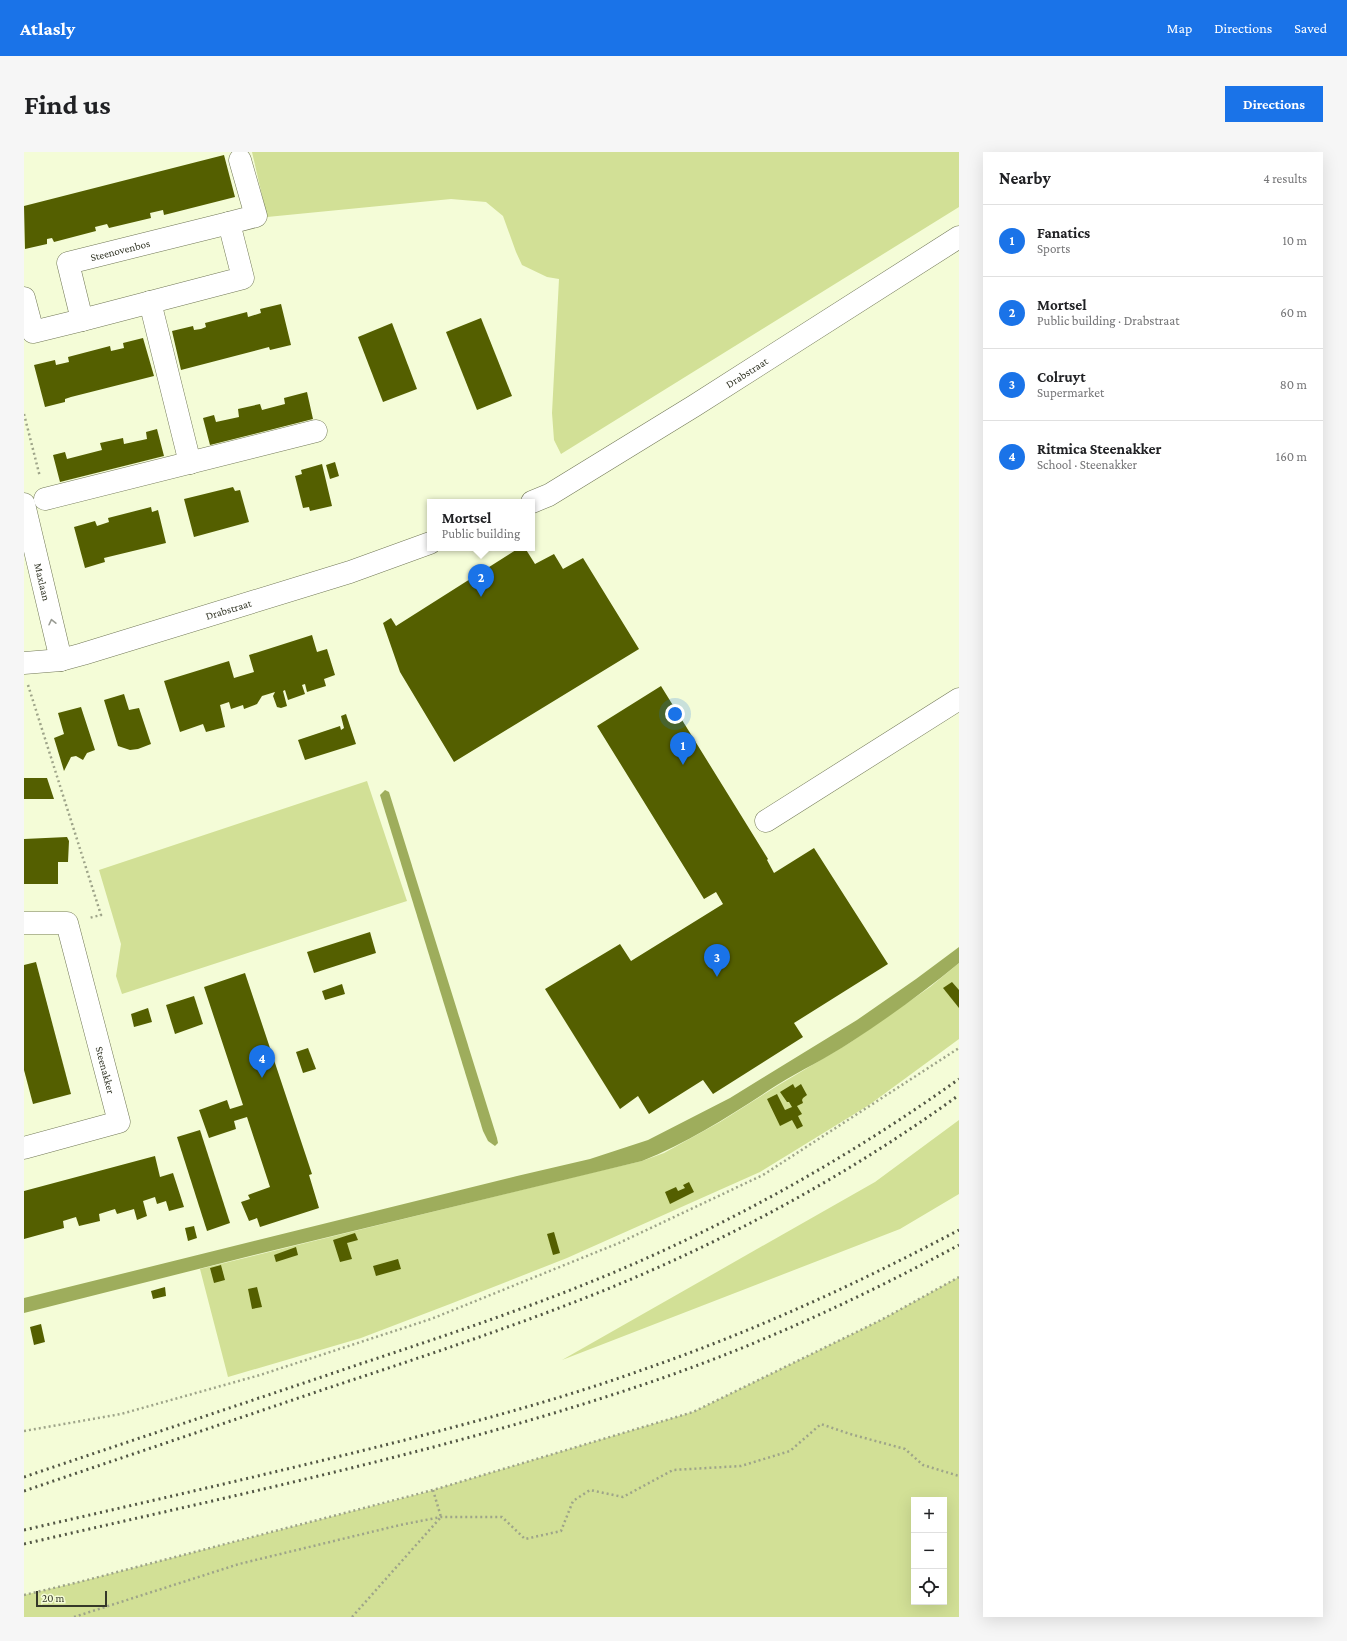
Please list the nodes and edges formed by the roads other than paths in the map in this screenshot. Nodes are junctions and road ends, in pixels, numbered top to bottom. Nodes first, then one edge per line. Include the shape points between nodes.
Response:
1 (240, 160) dead end
2 (229, 223) junction
3 (959, 238) edge
4 (24, 298) edge
5 (150, 302) junction
6 (82, 320) junction
7 (28, 336) edge
8 (316, 431) dead end
9 (190, 463) junction
10 (45, 498) dead end
11 (535, 501) edge
12 (24, 504) edge
13 (427, 544) edge
14 (61, 660) junction
15 (25, 671) edge
16 (959, 699) edge
17 (766, 821) dead end
18 (24, 923) edge
19 (24, 1148) edge

1 - 2 street, Steenovenbos via 256,216
2 - 5 street via 243,278
2 - 6 street, Steenovenbos via 68,263
3 - 11 street, Drabstraat via 694,406
4 - 7 street
5 - 6 street
5 - 9 street
6 - 7 street
8 - 9 street
9 - 10 street
14 -> 12 street, Maxlaan
13 - 14 street, Drabstraat via 350,572
14 - 15 street, Drabstraat
16 - 17 street
18 - 19 street, Steenakker via 67,923 119,1122

